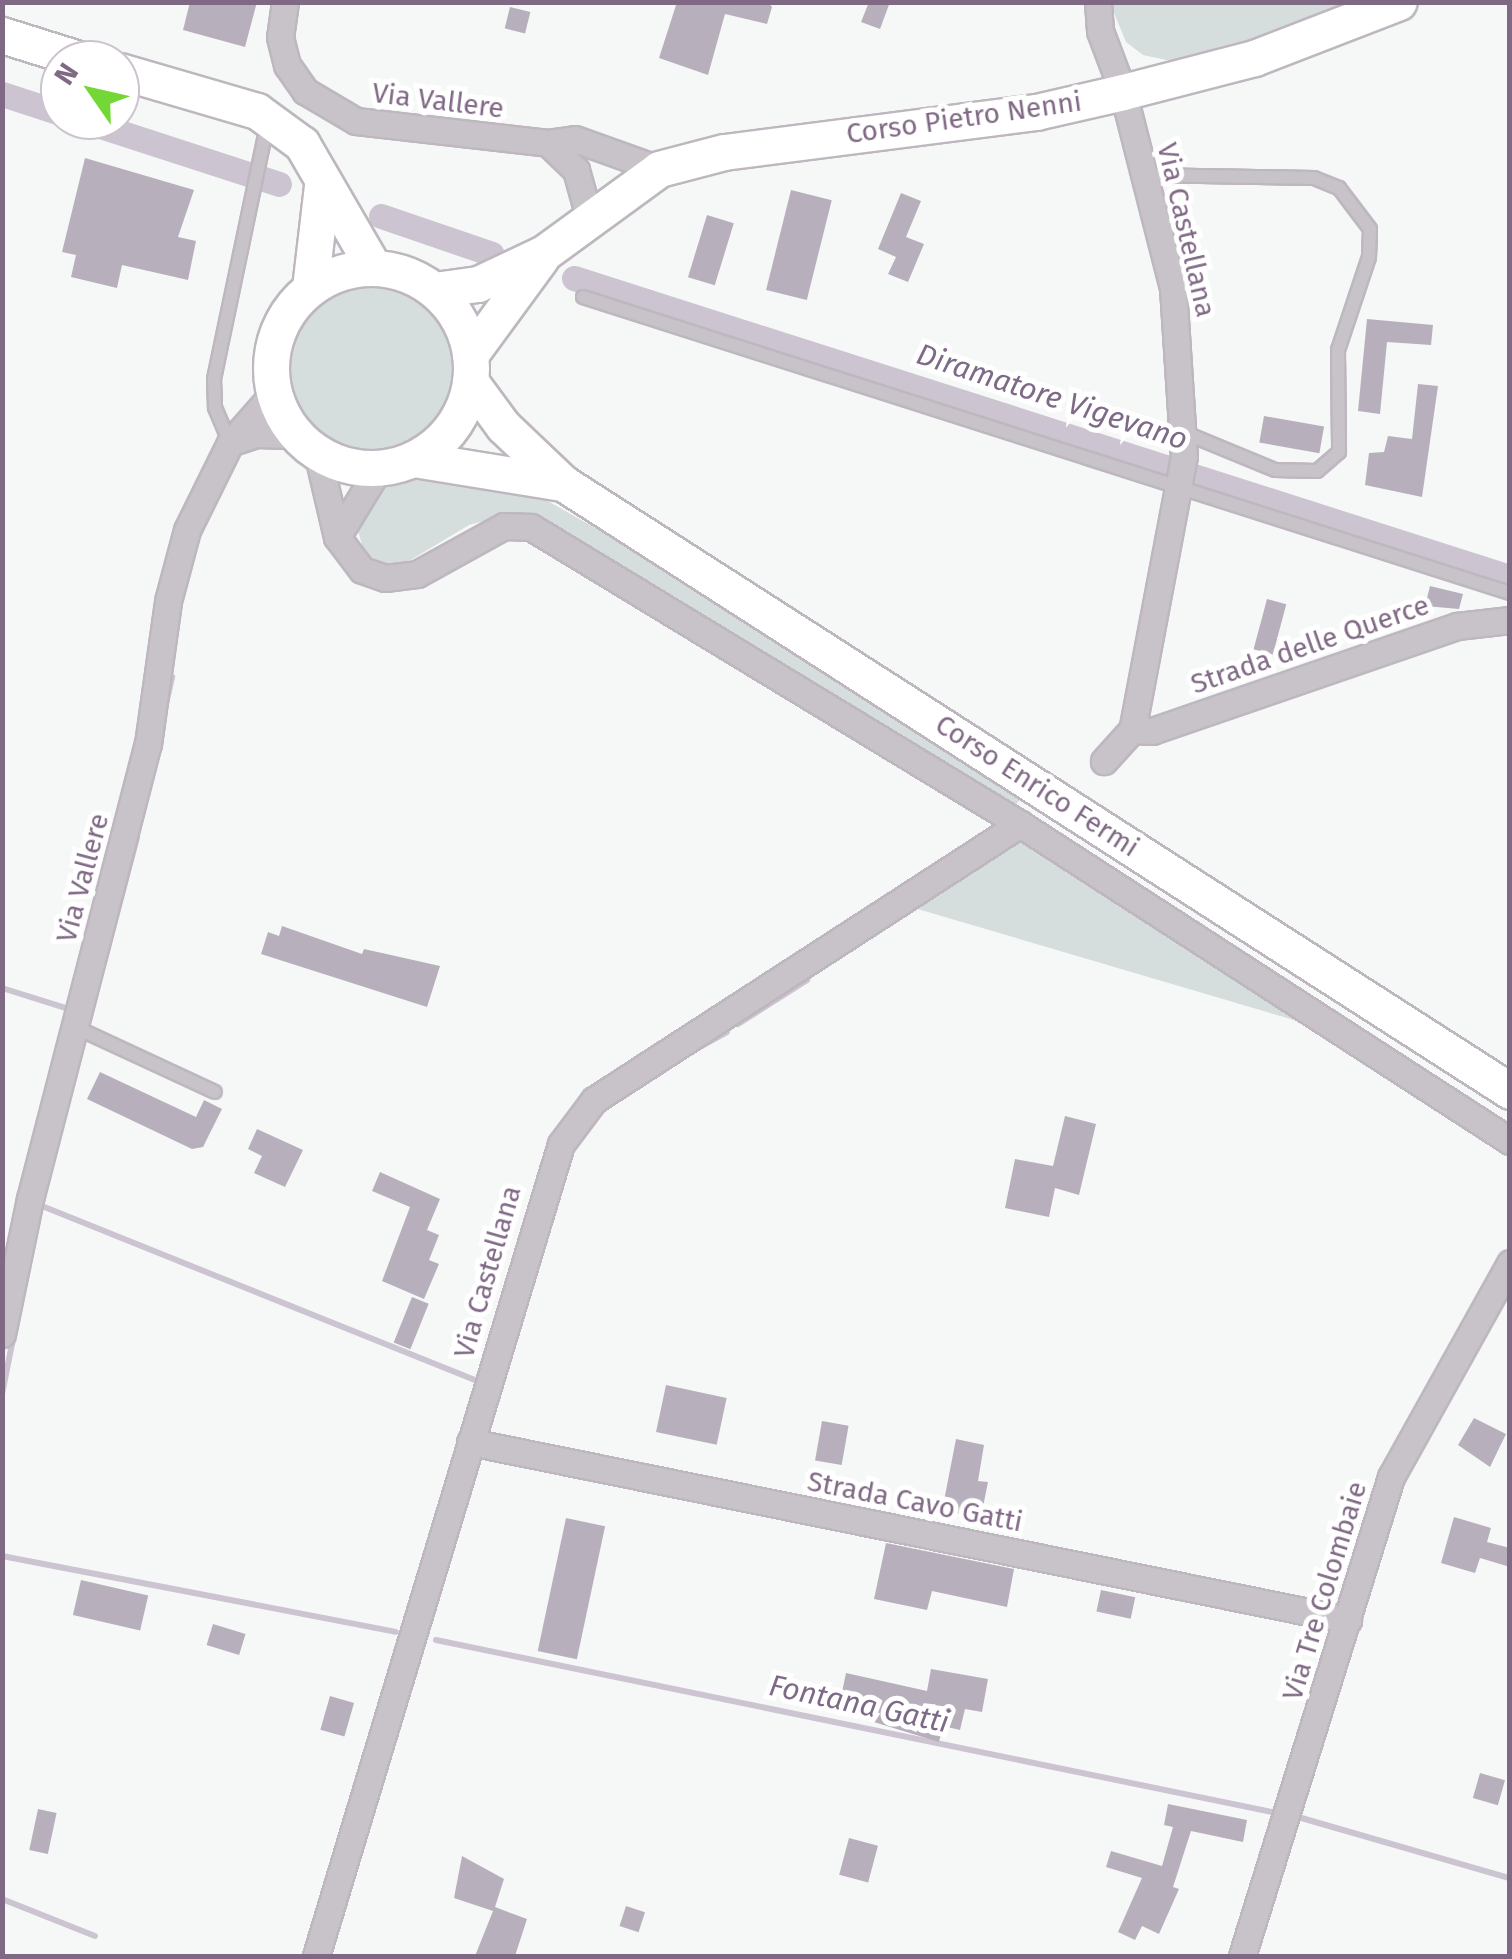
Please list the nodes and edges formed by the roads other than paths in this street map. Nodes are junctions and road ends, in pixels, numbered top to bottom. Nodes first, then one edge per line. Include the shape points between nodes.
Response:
1 (285, 2) edge
2 (1098, 2) edge
3 (1399, 2) edge
4 (2, 35) edge
5 (40, 47) edge
6 (140, 77) edge
7 (1123, 92) junction
8 (264, 139) dead end
9 (548, 143) junction
10 (659, 169) junction
11 (1143, 175) junction
12 (322, 186) junction
13 (589, 217) junction
14 (544, 253) junction
15 (374, 268) junction
16 (310, 288) junction
17 (434, 290) junction
18 (583, 297) dead end
19 (470, 368) junction
20 (274, 394) junction
21 (230, 443) junction
22 (1183, 444) junction
23 (307, 445) junction
24 (414, 459) junction
25 (379, 468) junction
26 (564, 484) junction
27 (1178, 489) junction
28 (338, 537) junction
29 (1510, 593) edge
30 (1510, 620) edge
31 (1132, 730) junction
32 (1104, 761) dead end
33 (1020, 824) junction
34 (75, 1027) junction
35 (1510, 1091) edge
36 (215, 1092) dead end
37 (1510, 1141) edge
38 (1510, 1263) edge
39 (2, 1334) edge
40 (470, 1442) junction
41 (1348, 1620) junction
42 (316, 1956) edge
43 (1242, 1956) edge

1 - 9 street, Via Vallere via 280,36 287,65 326,106 400,131
2 - 7 street, Via Castellana via 1100,31
3 - 7 main road, Corso Pietro Nenni via 1254,58
4 - 5 main road
6 - 12 main road via 257,111 302,144
7 - 10 main road, Corso Pietro Nenni via 1036,112 724,152
7 - 11 street, Via Castellana
8 - 21 lane via 214,379 215,407
9 - 10 street, Via Vallere via 575,139
9 - 13 street via 576,170
10 - 13 main road, Corso Pietro Nenni
11 - 22 street, Via Castellana via 1180,325
11 - 22 lane via 1314,178 1338,188 1370,229 1369,257 1338,350 1339,452 1317,471 1275,470
12 - 15 main road
12 - 16 main road
13 - 14 main road, Corso Pietro Nenni
14 - 17 main road, Corso Pietro Nenni via 478,284
14 - 19 main road, Corso Pietro Nenni
15 - 16 main road via 340,272
15 - 17 main road via 406,274
16 - 20 main road via 276,336
17 - 19 main road via 458,318
18 - 27 lane
19 - 24 main road via 452,427
19 - 26 main road, Corso Enrico Fermi via 503,426
20 - 21 street, Via Vallere
20 - 23 main road
21 - 23 street via 257,434
21 - 34 street, Via Vallere via 187,530 168,601 148,744
22 - 27 street, Via Castellana
23 - 25 main road
23 - 28 street
24 - 25 main road
24 - 26 main road, Corso Enrico Fermi
25 - 28 street
26 - 35 main road, Corso Enrico Fermi
27 - 29 lane
27 - 31 street, Via Castellana
28 - 33 street via 362,570 384,578 417,574 504,526 531,528
30 - 31 street, Strada delle Querce via 1457,626 1152,731
31 - 32 street
33 - 37 street
33 - 40 street, Via Castellana via 594,1100 561,1144 540,1195
34 - 36 lane
34 - 39 street, Via Vallere
38 - 41 street, Via Tre Colombaie via 1390,1477
40 - 41 street, Strada Cavo Gatti
40 - 42 street, Via Castellana
41 - 43 street, Via Tre Colombaie

